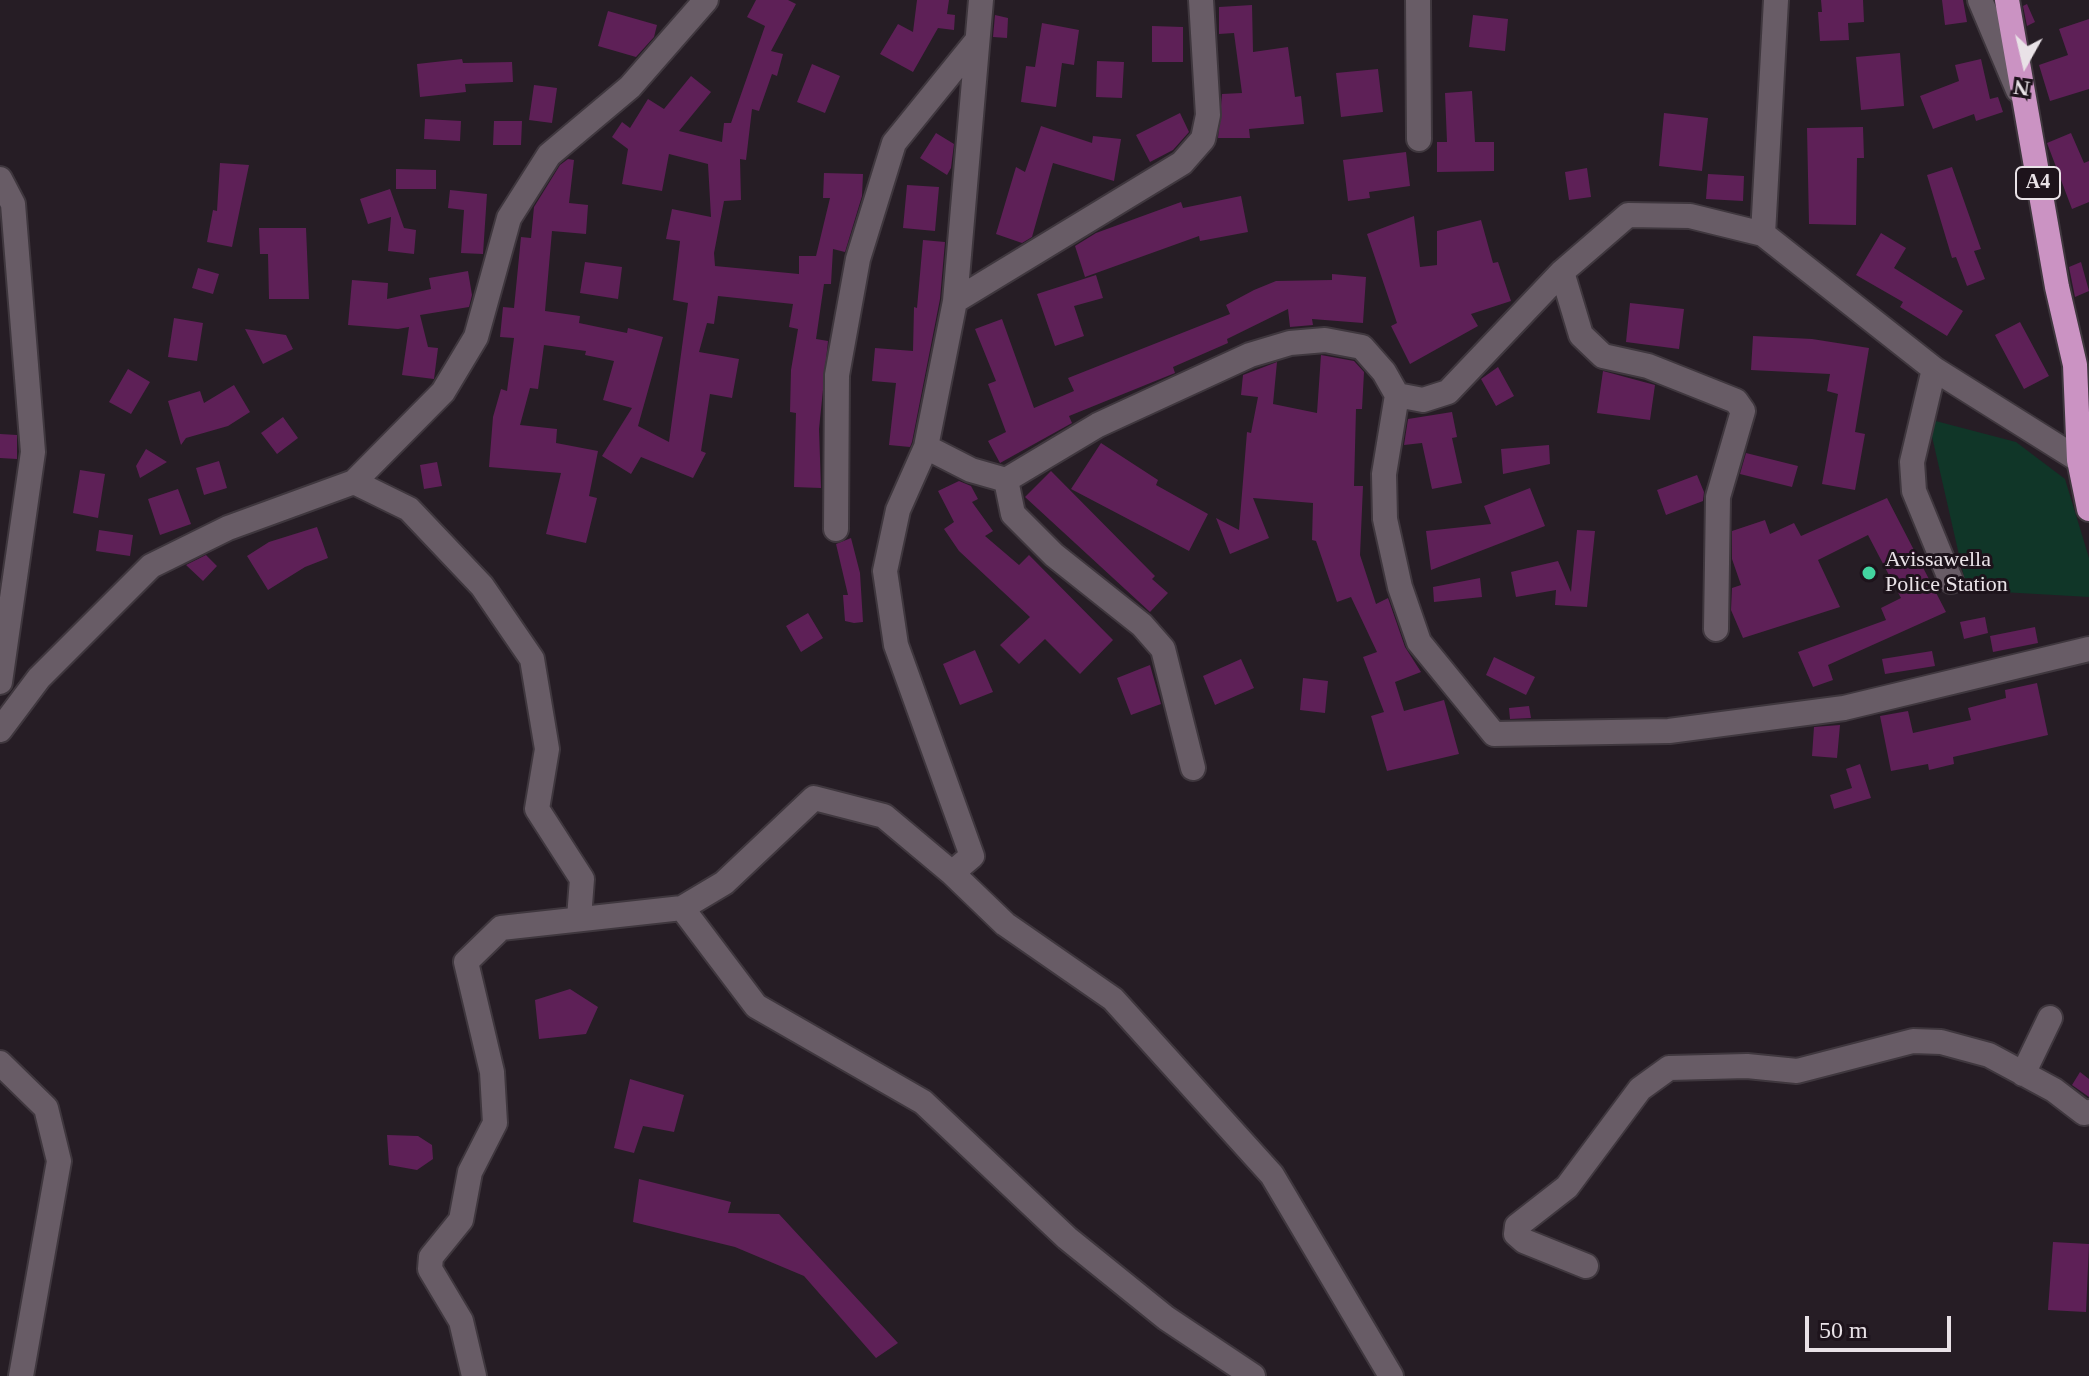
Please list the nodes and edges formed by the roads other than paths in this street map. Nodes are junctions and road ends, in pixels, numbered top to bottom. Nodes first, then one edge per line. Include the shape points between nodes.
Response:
1 (706, 0) edge
2 (981, 0) edge
3 (1201, 0) edge
4 (1418, 0) edge
5 (1776, 0) edge
6 (1980, 0) edge
7 (2007, 0) edge
8 (975, 43) junction
9 (2023, 104) junction
10 (1419, 139) dead end
11 (0, 179) edge
12 (1763, 234) junction
13 (1562, 272) junction
14 (955, 301) junction
15 (1934, 369) junction
16 (1397, 395) junction
17 (926, 447) junction
18 (2079, 460) junction
19 (1006, 480) junction
20 (354, 482) junction
21 (2089, 509) edge
22 (836, 529) dead end
23 (1951, 581) dead end
24 (1716, 629) dead end
25 (2089, 649) edge
26 (0, 682) edge
27 (0, 691) edge
28 (1, 728) edge
29 (1193, 768) dead end
30 (952, 873) junction
31 (682, 908) junction
32 (581, 912) junction
33 (2050, 1018) dead end
34 (0, 1063) edge
35 (2023, 1074) junction
36 (2089, 1112) edge
37 (1586, 1266) dead end
38 (21, 1376) edge
39 (474, 1376) edge
40 (1253, 1376) edge
41 (1391, 1376) edge

1 - 20 street via 630,87 549,155 509,218 476,337 443,392
2 - 8 street
3 - 14 street via 1208,115 1203,139 1182,163
4 - 10 street
5 - 12 street
6 - 9 street
7 - 9 highway, A4
8 - 14 street
8 - 22 street via 894,143 858,259 837,375
9 - 18 highway, A4 via 2075,365
11 - 26 street via 13,204 33,452
12 - 13 street via 1690,216 1628,215
12 - 15 street
13 - 16 street via 1448,392 1423,400
13 - 24 street via 1581,335 1603,356 1648,366 1722,395 1743,411 1718,497
14 - 17 street
15 - 18 street
15 - 23 street via 1912,462 1914,491
16 - 19 street via 1362,347 1325,340 1290,343 1250,355 1098,425
16 - 25 street via 1384,474 1385,519 1400,587 1419,642 1494,734 1669,731 1844,708
17 - 19 street via 971,470
17 - 30 street via 898,510 885,571 896,645 972,856
18 - 21 highway, A4
19 - 29 street via 1013,514 1163,649
20 - 28 street via 228,528 151,566 39,678
20 - 32 street via 409,509 482,586 532,659 547,749 537,809 582,879
27 - 28 street
30 - 31 street via 884,816 814,798 724,883
30 - 41 street via 1005,924 1113,999 1272,1175
31 - 32 street
31 - 40 street via 756,1006 923,1102 1067,1238 1166,1318
32 - 39 street via 501,928 466,962 492,1072 495,1123 470,1172 461,1220 431,1257 430,1269 461,1321
33 - 35 street
34 - 38 street via 46,1108 59,1161
35 - 36 street
35 - 37 street via 1989,1055 1941,1042 1913,1041 1797,1071 1669,1068 1640,1089 1567,1187 1517,1226 1516,1234 1524,1241

